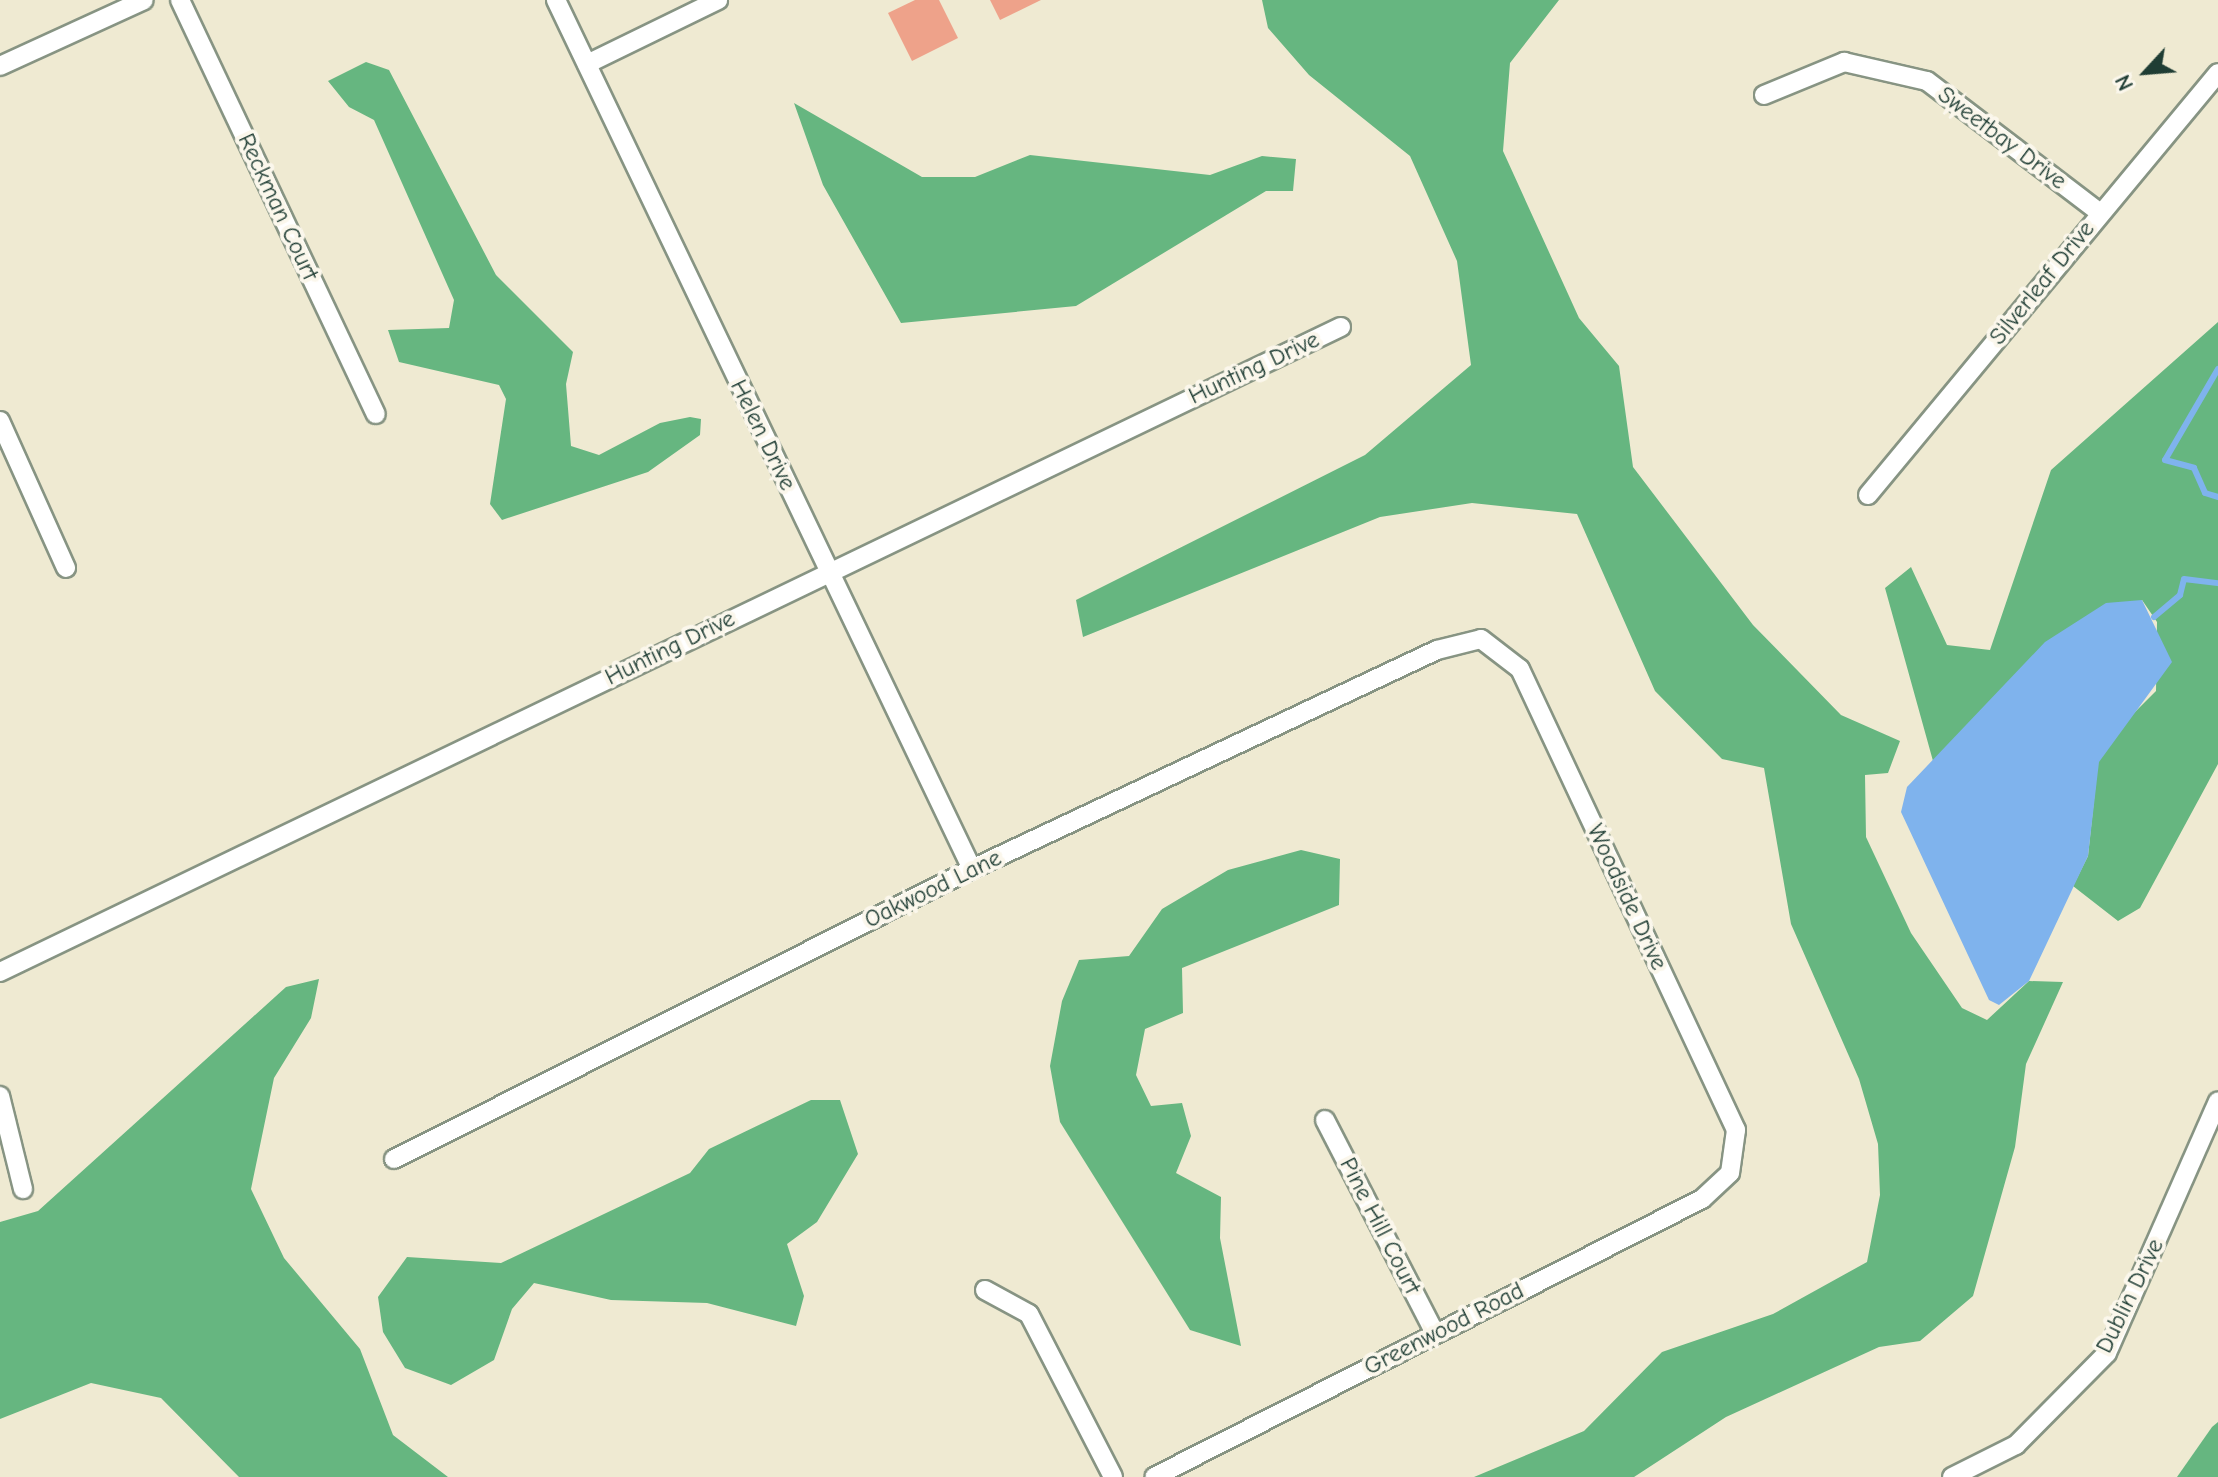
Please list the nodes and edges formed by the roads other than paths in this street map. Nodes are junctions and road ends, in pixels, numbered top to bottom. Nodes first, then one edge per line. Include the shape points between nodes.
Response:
1 (144, 0) edge
2 (180, 0) edge
3 (556, 0) edge
4 (718, 0) edge
5 (587, 64) junction
6 (0, 66) edge
7 (2218, 73) edge
8 (1764, 95) dead end
9 (2100, 213) junction
10 (1341, 327) dead end
11 (376, 414) dead end
12 (0, 421) edge
13 (1868, 495) dead end
14 (66, 568) dead end
15 (829, 570) junction
16 (1481, 639) joint
17 (972, 869) junction
18 (0, 972) edge
19 (0, 1096) edge
20 (2218, 1101) edge
21 (1325, 1120) dead end
22 (394, 1159) dead end
23 (1730, 1173) joint
24 (23, 1189) dead end
25 (985, 1290) dead end
26 (1435, 1333) junction
27 (1113, 1477) edge
28 (1154, 1477) edge
29 (1952, 1477) edge

1 - 6 street
2 - 11 street, Reckman Court
3 - 5 street, Helen Drive
4 - 5 street
5 - 15 street, Helen Drive
7 - 9 street, Silverleaf Drive
8 - 9 street, Sweetbay Drive via 1844,62 1927,81
9 - 13 street, Silverleaf Drive
10 - 15 street, Hunting Drive
12 - 14 street
15 - 17 street, Helen Drive
15 - 18 street, Hunting Drive
16 - 17 street, Oakwood Lane via 1437,650
16 - 23 street, Woodside Drive via 1520,669 1736,1130
17 - 22 street, Oakwood Lane
19 - 24 street
20 - 29 street, Dublin Drive via 2107,1353 2016,1445
21 - 26 street, Pine Hill Court
23 - 26 street, Greenwood Road via 1702,1199
25 - 27 street via 1029,1314
26 - 28 street, Greenwood Road

